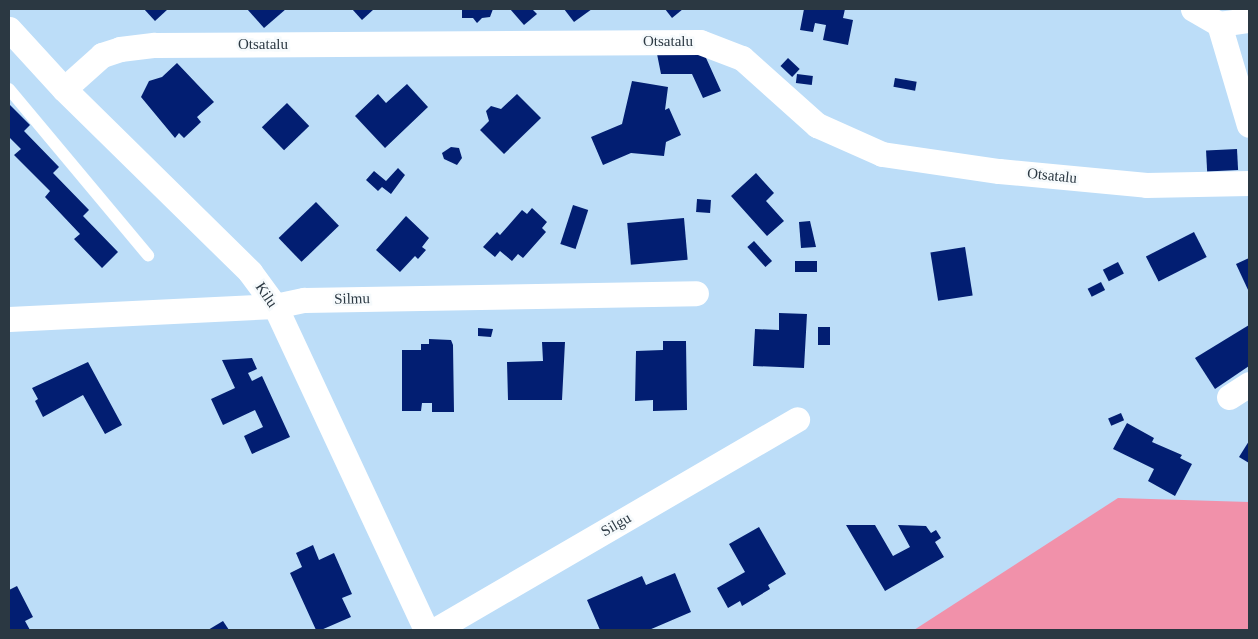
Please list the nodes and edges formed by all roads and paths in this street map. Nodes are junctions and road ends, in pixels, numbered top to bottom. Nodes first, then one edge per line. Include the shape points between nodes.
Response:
1 (1193, 9) edge
2 (1249, 20) edge
3 (1219, 24) junction
4 (9, 29) edge
5 (9, 89) edge
6 (64, 89) junction
7 (1249, 125) edge
8 (1249, 183) edge
9 (148, 256) dead end
10 (696, 293) dead end
11 (275, 306) junction
12 (9, 320) edge
13 (1249, 384) edge
14 (1229, 397) dead end
15 (797, 419) dead end
16 (426, 630) edge
17 (435, 630) edge

1 - 3 street
2 - 3 street
3 - 7 street
4 - 6 street, Kilu
5 - 9 lane
6 - 8 street, Otsatalu via 102,56 120,49 156,45 700,42 742,58 817,125 882,154 999,171 1146,185
6 - 11 street, Kilu via 250,272
10 - 11 street, Silmu via 304,300
11 - 12 street, Silmu
11 - 16 street, Kilu
13 - 14 street
15 - 17 street, Silgu

